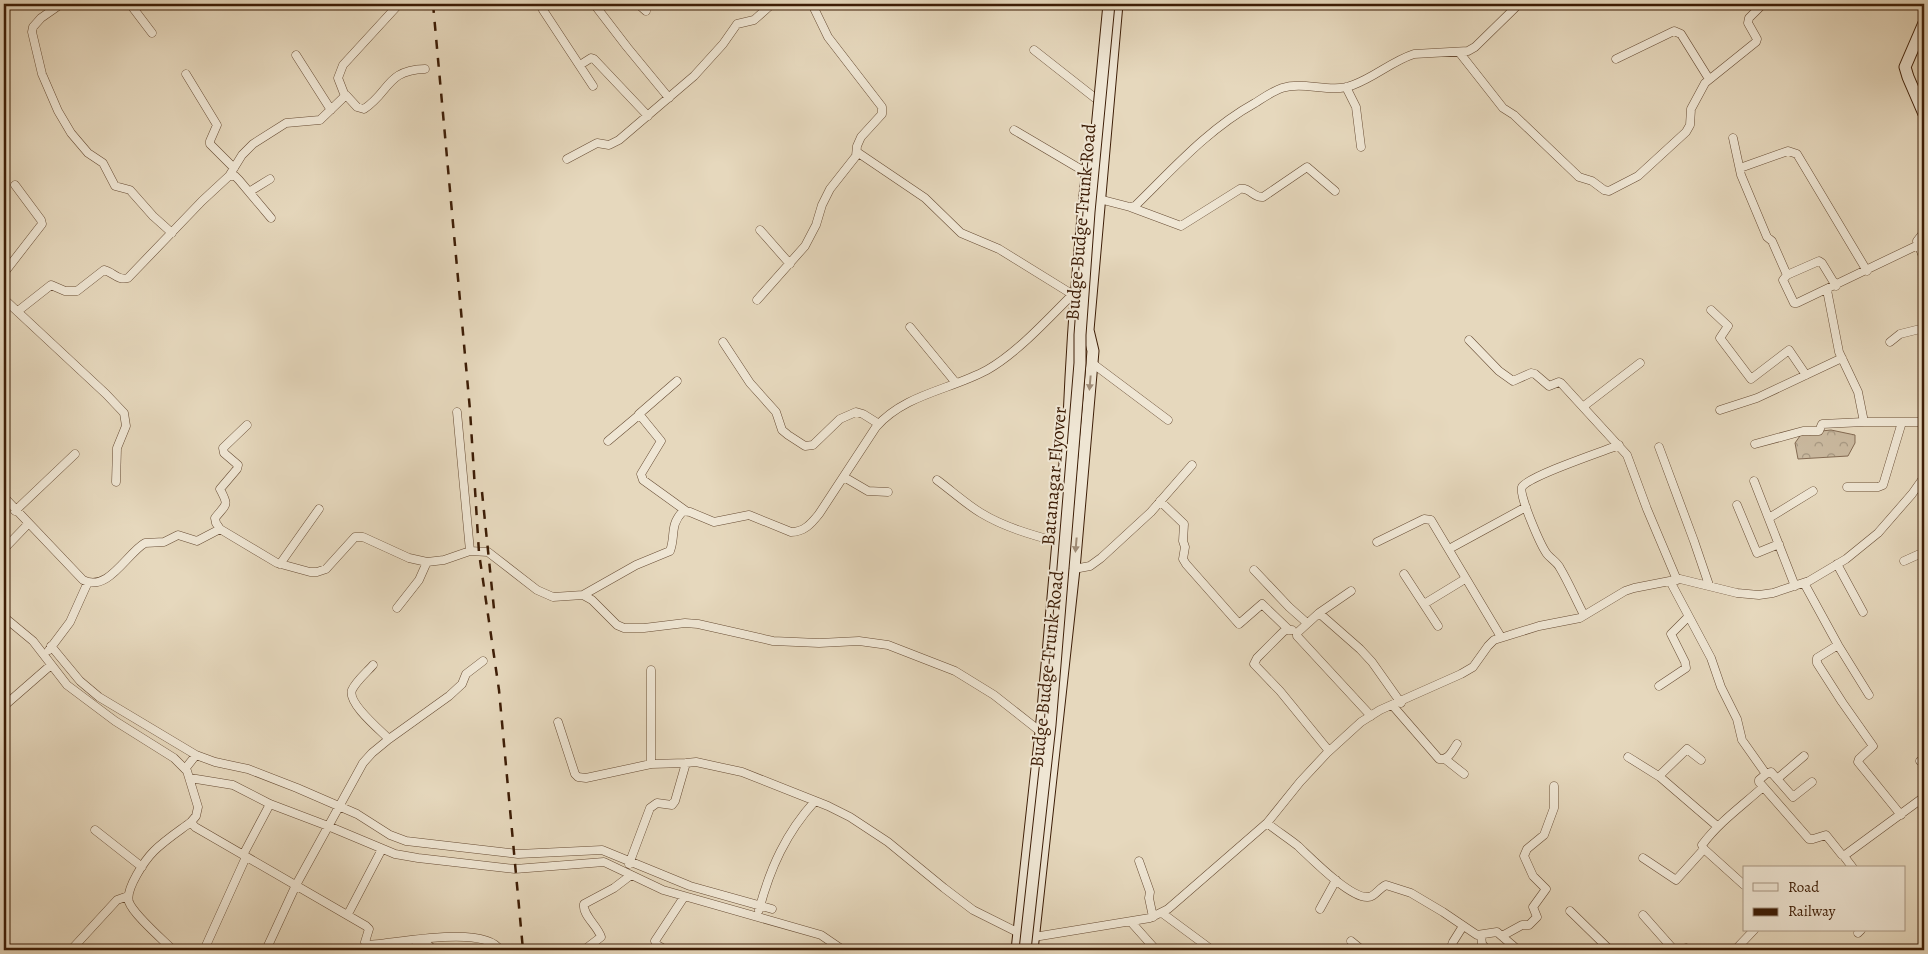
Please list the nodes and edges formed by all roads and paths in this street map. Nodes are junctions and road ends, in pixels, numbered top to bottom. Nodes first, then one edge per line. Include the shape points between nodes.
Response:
1 (61, 4) edge
2 (130, 4) edge
3 (397, 4) edge
4 (541, 4) edge
5 (594, 4) edge
6 (638, 4) edge
7 (772, 4) edge
8 (812, 4) edge
9 (1104, 4) edge
10 (1109, 4) edge
11 (1117, 4) edge
12 (1519, 4) edge
13 (1763, 4) edge
14 (646, 11) dead end
15 (1924, 24) edge
16 (152, 33) dead end
17 (1034, 50) dead end
18 (1458, 52) junction
19 (296, 55) dead end
20 (1616, 59) dead end
21 (580, 64) junction
22 (424, 69) dead end
23 (186, 74) dead end
24 (1709, 80) junction
25 (593, 86) dead end
26 (1346, 87) junction
27 (346, 95) junction
28 (669, 98) junction
29 (1095, 98) junction
30 (330, 110) junction
31 (1924, 114) edge
32 (648, 116) junction
33 (1014, 130) dead end
34 (1733, 138) dead end
35 (1361, 147) dead end
36 (857, 152) junction
37 (567, 159) dead end
38 (234, 168) junction
39 (1740, 168) junction
40 (1087, 173) junction
41 (229, 176) junction
42 (270, 179) dead end
43 (15, 185) dead end
44 (1335, 191) dead end
45 (249, 192) junction
46 (1099, 199) junction
47 (1130, 207) junction
48 (271, 218) dead end
49 (760, 230) dead end
50 (1924, 232) edge
51 (172, 233) junction
52 (1918, 245) junction
53 (1924, 259) edge
54 (790, 264) junction
55 (1867, 271) junction
56 (4, 273) edge
57 (1786, 276) junction
58 (1836, 286) junction
59 (1827, 290) junction
60 (1080, 297) junction
61 (4, 299) edge
62 (757, 300) dead end
63 (1711, 310) dead end
64 (18, 311) junction
65 (910, 327) dead end
66 (1924, 328) edge
67 (1469, 340) dead end
68 (723, 342) dead end
69 (1890, 342) dead end
70 (1842, 358) junction
71 (1092, 363) junction
72 (1640, 363) dead end
73 (1806, 375) junction
74 (677, 381) dead end
75 (956, 383) junction
76 (1584, 406) junction
77 (1720, 410) dead end
78 (457, 412) dead end
79 (639, 415) junction
80 (1168, 420) dead end
81 (1864, 422) junction
82 (1902, 422) junction
83 (1924, 422) edge
84 (879, 424) junction
85 (246, 425) dead end
86 (608, 441) dead end
87 (1755, 444) dead end
88 (1620, 445) junction
89 (1658, 447) dead end
90 (75, 454) dead end
91 (1192, 465) dead end
92 (844, 476) junction
93 (1924, 477) edge
94 (937, 480) dead end
95 (1754, 481) dead end
96 (116, 482) dead end
97 (1847, 487) dead end
98 (1813, 491) dead end
99 (888, 492) dead end
100 (4, 497) edge
101 (1160, 501) junction
102 (1737, 505) dead end
103 (1526, 507) junction
104 (319, 509) dead end
105 (15, 511) junction
106 (686, 511) junction
107 (1769, 518) junction
108 (28, 524) junction
109 (220, 529) junction
110 (1058, 542) junction
111 (1378, 542) dead end
112 (1779, 544) junction
113 (4, 548) edge
114 (1449, 549) junction
115 (470, 552) junction
116 (1924, 552) edge
117 (1904, 561) dead end
118 (427, 562) junction
119 (280, 564) junction
120 (1837, 564) junction
121 (1074, 569) junction
122 (1254, 570) dead end
123 (1404, 574) dead end
124 (1466, 579) junction
125 (1674, 580) junction
126 (88, 582) junction
127 (1804, 582) junction
128 (1709, 585) junction
129 (1795, 586) junction
130 (1351, 591) dead end
131 (583, 595) junction
132 (1424, 604) junction
133 (397, 608) dead end
134 (1863, 612) dead end
135 (1319, 613) junction
136 (1584, 615) junction
137 (4, 617) edge
138 (1688, 617) junction
139 (1307, 623) junction
140 (1438, 626) dead end
141 (1289, 630) junction
142 (1298, 631) junction
143 (1501, 638) junction
144 (1838, 645) junction
145 (52, 646) junction
146 (44, 655) junction
147 (483, 662) dead end
148 (51, 665) junction
149 (373, 665) dead end
150 (651, 670) dead end
151 (1659, 686) dead end
152 (1869, 695) dead end
153 (1397, 704) junction
154 (4, 706) edge
155 (1371, 716) junction
156 (558, 722) dead end
157 (1041, 732) junction
158 (389, 739) junction
159 (1457, 744) dead end
160 (1330, 751) junction
161 (1804, 756) dead end
162 (1628, 757) dead end
163 (1445, 759) junction
164 (1701, 760) dead end
165 (191, 761) junction
166 (686, 763) junction
167 (652, 764) junction
168 (1464, 774) dead end
169 (1766, 774) junction
170 (1659, 776) junction
171 (190, 778) junction
172 (1777, 779) junction
173 (1812, 782) dead end
174 (1554, 786) dead end
175 (1762, 787) junction
176 (1924, 797) edge
177 (815, 801) junction
178 (270, 804) junction
179 (1901, 815) junction
180 (334, 816) junction
181 (191, 822) junction
182 (1267, 823) junction
183 (1717, 826) junction
184 (95, 830) dead end
185 (382, 849) junction
186 (1704, 849) junction
187 (244, 856) junction
188 (1843, 856) junction
189 (1643, 858) dead end
190 (1139, 861) dead end
191 (1851, 866) edge
192 (142, 867) junction
193 (628, 868) junction
194 (1336, 880) junction
195 (1743, 884) edge
196 (296, 885) junction
197 (128, 896) junction
198 (684, 897) junction
199 (760, 906) junction
200 (772, 909) dead end
201 (1320, 909) dead end
202 (1570, 912) dead end
203 (1162, 913) junction
204 (348, 914) junction
205 (1643, 915) dead end
206 (757, 916) junction
207 (1152, 917) junction
208 (1131, 922) junction
209 (1463, 926) junction
210 (1752, 932) edge
211 (1019, 933) junction
212 (1480, 936) junction
213 (1502, 936) junction
214 (1034, 937) junction
215 (421, 939) junction
216 (1351, 941) dead end
217 (71, 950) edge
218 (173, 950) edge
219 (204, 950) edge
220 (266, 950) edge
221 (414, 950) edge
222 (434, 950) edge
223 (500, 950) edge
224 (584, 950) edge
225 (666, 950) edge
226 (843, 950) edge
227 (1017, 950) edge
228 (1025, 950) edge
229 (1032, 950) edge
230 (1156, 950) edge
231 (1212, 950) edge
232 (1362, 950) edge
233 (1450, 950) edge
234 (1486, 950) edge
235 (1518, 950) edge
236 (1610, 950) edge
237 (1674, 950) edge
238 (1682, 950) edge
239 (1689, 950) edge
240 (1735, 950) edge

1 - 51 street via 36,22 32,32 42,74 58,111 71,133 88,153 102,163 115,186 130,190
2 - 16 street
3 - 27 street via 344,65 338,78
4 - 21 street
5 - 28 street
6 - 14 street
7 - 28 street via 754,20 737,24 706,63
8 - 36 street via 828,37 882,107 882,114 858,142
9 - 29 street, Budge Budge Trunk Road
10 - 60 street, Batanagar Flyover, bridge
11 - 46 street, Budge Budge Trunk Road
12 - 18 street via 1475,47
13 - 24 street via 1748,23 1756,42
15 - 31 street via 1906,67
17 - 29 street
18 - 24 street via 1503,108 1579,177 1592,180 1606,191 1638,176 1686,132 1691,109
18 - 26 street via 1414,54
19 - 30 street
20 - 24 street via 1674,31 1681,34
21 - 25 street
21 - 32 street via 594,59
22 - 27 street via 410,69 393,79 364,108 357,107
23 - 38 street via 216,125 210,144
26 - 35 street via 1356,107
26 - 47 street via 1280,88 1231,116 1135,206
27 - 30 street
28 - 32 street
29 - 40 street, Budge Budge Trunk Road
30 - 38 street via 320,120 282,125 247,148
32 - 37 street via 612,144 597,143
33 - 40 street
34 - 39 street
36 - 54 street via 830,189 810,238
36 - 60 street via 925,198 961,233 999,249
38 - 41 street
39 - 55 street via 1788,151 1797,154
39 - 57 street
40 - 60 street, Budge Budge Trunk Road
41 - 45 street via 235,176
41 - 51 street
42 - 45 street
43 - 56 street via 42,224
44 - 47 street via 1307,167 1263,197 1240,189 1181,226
45 - 48 street
46 - 47 street
46 - 60 street, Budge Budge Trunk Road
49 - 54 street
50 - 52 street via 1917,241
51 - 64 street via 128,278 118,278 104,270 76,291 65,291 51,285
52 - 53 street
52 - 55 street
54 - 62 street
55 - 58 street
57 - 58 street via 1819,261
57 - 59 street via 1783,280 1796,304
58 - 59 street
59 - 70 street
60 - 71 street, Budge Budge Trunk Road via 1093,351
60 - 75 street via 998,364
60 - 110 street, Budge Budge Trunk Road via 1070,372
60 - 228 street, Batanagar Flyover, bridge via 1080,363 1050,716
61 - 64 street
63 - 73 street via 1728,326 1720,338 1751,379 1789,350
64 - 96 street via 124,413 126,426 117,448
65 - 75 street
66 - 69 street via 1898,335
67 - 76 street via 1510,379 1516,381 1531,373 1549,386 1559,382
68 - 84 street via 750,382 776,412 782,430 806,446 813,445 840,420 856,412
70 - 73 street
70 - 81 street via 1858,392
71 - 80 street
71 -> 121 street, Budge Budge Trunk Road
72 - 76 street
73 - 77 street via 1757,398
74 - 79 street
75 - 84 street via 920,396
76 - 88 street
78 - 115 street
79 - 86 street
79 - 106 street via 661,441 642,477
81 - 82 street
81 - 87 street via 1822,424 1819,431 1803,431
82 - 83 street
82 - 97 street via 1883,485
84 - 92 street
85 - 109 street via 223,448 224,453 238,465 220,489 227,500 216,518
88 - 103 street via 1562,466 1523,485 1521,492
88 - 125 street via 1631,463
89 - 128 street
90 - 105 street
91 - 101 street
92 - 99 street via 868,491
92 - 106 street via 819,514 808,527 798,532 784,531 749,514 714,522
93 - 120 street via 1878,533
94 - 110 street via 989,518
95 - 107 street
98 - 107 street
100 - 105 street
101 - 121 street via 1102,558 1090,566
101 - 141 street via 1184,524 1183,559 1186,564 1239,624 1262,604
102 - 112 street via 1757,553
103 - 114 street
103 - 136 street via 1546,552 1560,567
104 - 119 street
105 - 108 street
106 - 131 street via 681,513 673,527 670,551 636,565
107 - 112 street
108 - 113 street
108 - 126 street
109 - 119 street
109 - 126 street via 197,541 178,535 164,542 145,543 118,570 97,583
110 - 157 street, Budge Budge Trunk Road
111 - 114 street via 1428,518
112 - 129 street
114 - 124 street
115 - 118 street
115 - 131 street via 488,552 545,594 560,598
116 - 117 street
118 - 119 street via 409,558 363,537 355,537 326,569 310,572
118 - 133 street
120 - 127 street
120 - 134 street
121 - 214 street, Budge Budge Trunk Road
122 - 139 street
123 - 132 street
124 - 132 street
124 - 143 street
125 - 128 street
125 - 136 street via 1625,591
125 - 138 street
126 - 145 street via 74,615
127 - 129 street
127 - 144 street
128 - 129 street via 1759,595
130 - 135 street
131 - 157 street via 624,628 685,623 773,641 819,644 859,641 888,645 955,671 988,691
132 - 140 street
135 - 139 street
135 - 153 street via 1372,662
136 - 143 street
137 - 146 street via 24,632
138 - 151 street via 1671,634 1686,668
138 - 169 street via 1711,658 1737,719 1742,740
139 - 142 street
141 - 142 street
141 - 160 street via 1283,632 1254,664
142 - 155 street via 1297,636
143 - 153 street via 1488,646 1473,668
144 - 152 street
144 - 179 street via 1819,657 1817,663 1873,746 1858,762
145 - 146 street
145 - 165 street via 80,681
146 - 148 street
147 - 158 street via 466,674 462,684 449,696
148 - 154 street
148 - 165 street via 66,685 115,721 174,758
149 - 158 street via 352,689 352,696 355,705
150 - 167 street
153 - 155 street
153 - 163 street via 1435,757
155 - 160 street
156 - 167 street via 578,777
157 - 211 street, Budge Budge Trunk Road
158 - 180 street via 363,763
159 - 163 street
160 - 182 street
161 - 172 street
162 - 170 street
163 - 168 street
164 - 170 street via 1688,749
165 - 171 street
165 - 180 street via 248,769
166 - 167 street
166 - 177 street via 696,762 742,772
166 - 193 street via 676,801 672,805 657,803 650,808
169 - 172 street via 1770,772
169 - 175 street via 1758,781
170 - 183 street
171 - 178 street via 233,785
171 - 181 street via 198,811
172 - 173 street via 1793,797
174 - 213 street via 1554,808 1544,835 1527,849 1524,856 1533,876 1546,889 1533,907 1537,917 1529,925 1522,925
175 - 183 street
175 - 188 street via 1809,838 1826,834
176 - 179 street
177 - 199 street via 783,843
177 - 211 street via 888,842 973,910
178 - 180 street
178 - 187 street
179 - 188 street
180 - 185 street
180 - 193 street via 365,818 390,835 406,841 518,854 602,850
180 - 196 street
181 - 187 street via 200,831
181 - 192 street via 154,851
182 - 194 street
182 - 203 street
183 - 186 street via 1702,845
184 - 192 street
185 - 193 street via 418,858 514,869 604,862
185 - 204 street
186 - 189 street via 1675,880
186 - 195 street
187 - 196 street
187 - 219 street
188 - 191 street
190 - 207 street via 1150,892
192 - 197 street
193 - 198 street via 655,887
193 - 199 street
193 - 224 street via 616,886 584,904 584,910 601,937
194 - 201 street
194 - 209 street via 1364,897 1372,896 1386,885 1402,889
196 - 204 street
196 - 220 street
197 - 217 street via 116,900
197 - 218 street via 135,911
198 - 206 street
198 - 225 street via 655,941
199 - 200 street
199 - 206 street
202 - 236 street
203 - 207 street
203 - 231 street
204 - 215 street via 368,927 366,945
205 - 237 street
206 - 226 street via 821,935
207 - 208 street
208 - 214 street
208 - 230 street
209 - 212 street
209 - 233 street
210 - 240 street
211 - 214 street
211 - 227 street, Budge Budge Trunk Road
212 - 213 street via 1494,932
212 - 234 street
213 - 235 street
214 - 229 street, Budge Budge Trunk Road
215 - 221 street
215 - 222 street
215 - 223 street via 463,936 492,943
216 - 232 street
238 - 239 street

